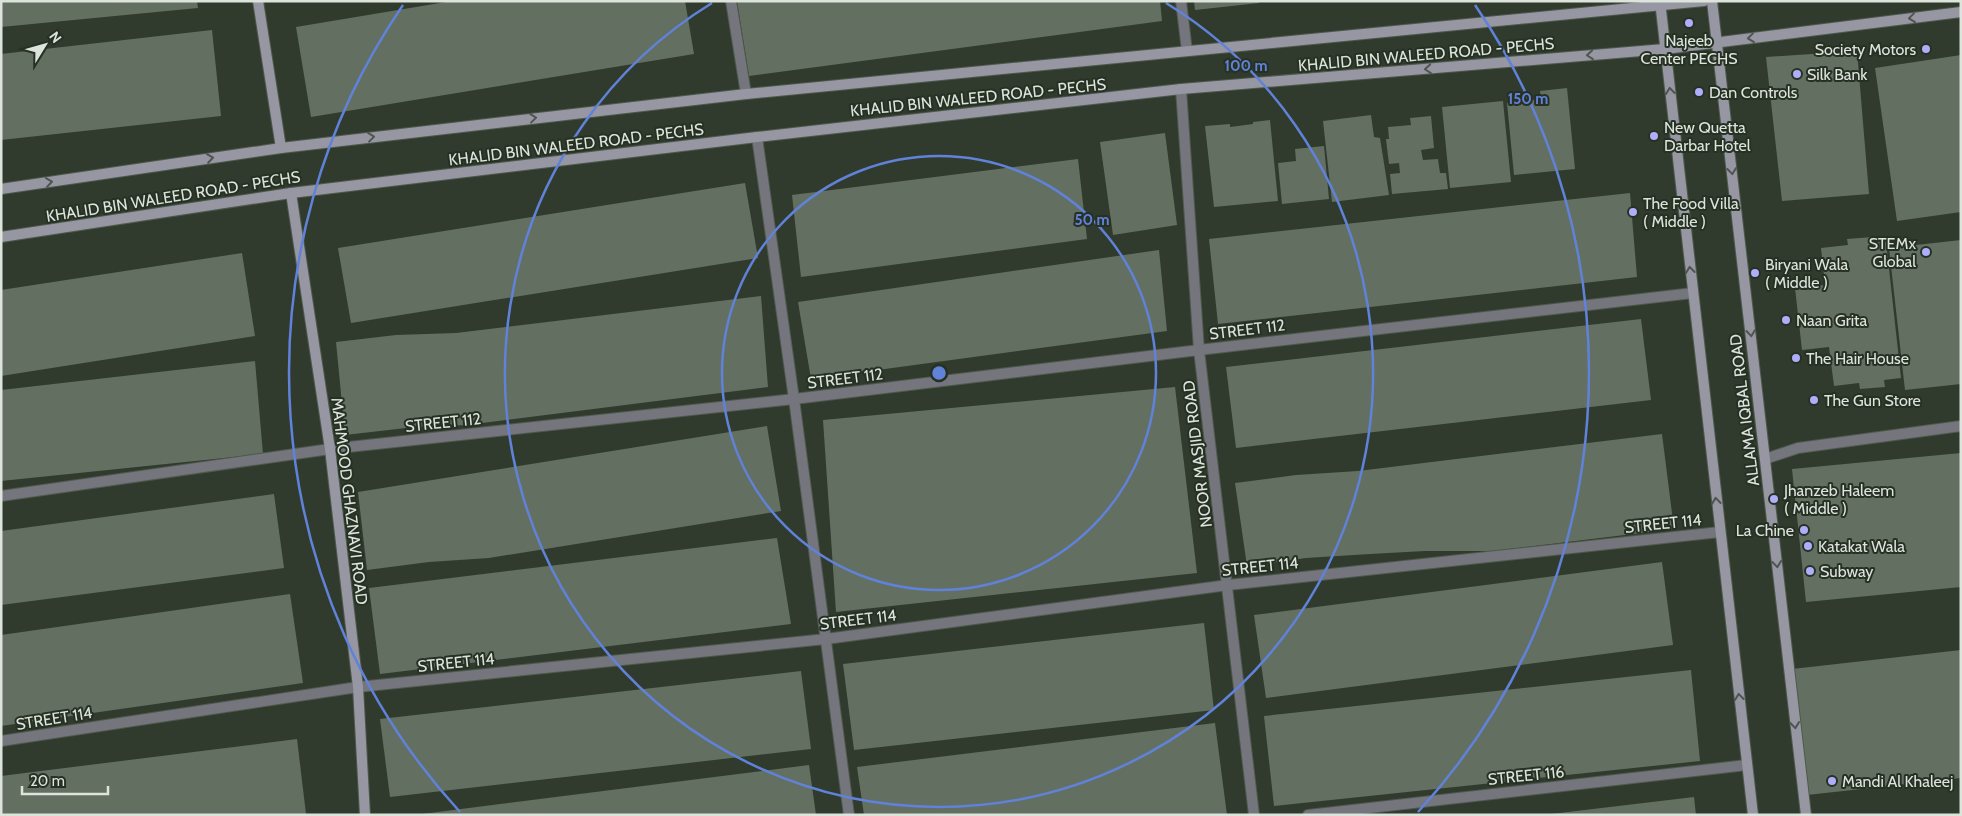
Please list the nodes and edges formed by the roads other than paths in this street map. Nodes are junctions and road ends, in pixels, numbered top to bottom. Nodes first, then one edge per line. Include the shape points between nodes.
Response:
1 (258, 1) edge
2 (731, 1) edge
3 (1181, 1) edge
4 (1704, 1) edge
5 (1712, 1) edge
6 (1660, 4) edge
7 (1961, 12) edge
8 (1717, 42) junction
9 (1665, 48) junction
10 (1187, 51) junction
11 (1181, 89) junction
12 (746, 94) junction
13 (757, 138) junction
14 (281, 148) junction
15 (1, 189) edge
16 (291, 192) junction
17 (1, 237) edge
18 (1693, 294) junction
19 (1199, 350) junction
20 (794, 400) junction
21 (1961, 426) edge
22 (330, 449) junction
23 (1765, 459) junction
24 (1, 496) edge
25 (1720, 532) junction
26 (1228, 585) junction
27 (826, 639) junction
28 (358, 687) junction
29 (1, 741) edge
30 (1747, 766) junction
31 (365, 815) edge
32 (849, 815) edge
33 (1254, 815) edge
34 (1308, 815) edge
35 (1753, 815) edge
36 (1806, 815) edge

1 - 14 main road
2 - 12 street
3 - 10 street
4 - 6 main road, KHALID BIN WALEED ROAD - PECHS
5 - 8 main road, ALLAMA IQBAL ROAD
6 - 9 main road
6 - 10 main road, KHALID BIN WALEED ROAD - PECHS
7 -> 8 main road, KHALID BIN WALEED ROAD - PECHS
8 - 9 main road, KHALID BIN WALEED ROAD - PECHS
8 -> 23 main road, ALLAMA IQBAL ROAD
9 -> 11 main road, KHALID BIN WALEED ROAD - PECHS
18 -> 9 main road
10 - 12 main road, KHALID BIN WALEED ROAD - PECHS
11 - 13 main road, KHALID BIN WALEED ROAD - PECHS
11 - 19 street, NOOR MASJID ROAD
14 -> 12 main road, KHALID BIN WALEED ROAD - PECHS
13 - 16 main road, KHALID BIN WALEED ROAD - PECHS
13 - 20 street
15 -> 14 main road, KHALID BIN WALEED ROAD - PECHS
16 - 17 main road, KHALID BIN WALEED ROAD - PECHS
16 - 22 main road, MAHMOOD GHAZNAVI ROAD
18 - 19 street, STREET 112
25 -> 18 main road
19 - 20 street, STREET 112
19 - 26 street, NOOR MASJID ROAD
20 - 22 street, STREET 112
20 - 27 street
21 - 23 street via 1798,448
22 - 24 street, STREET 112
22 - 28 main road, MAHMOOD GHAZNAVI ROAD
23 -> 36 main road, ALLAMA IQBAL ROAD
25 - 26 street, STREET 114
30 -> 25 main road
26 - 27 street, STREET 114
26 - 33 street, NOOR MASJID ROAD
27 - 28 street, STREET 114
27 - 32 street
28 - 29 street, STREET 114
28 - 31 main road, MAHMOOD GHAZNAVI ROAD
30 - 34 street, STREET 116
30 - 35 main road

